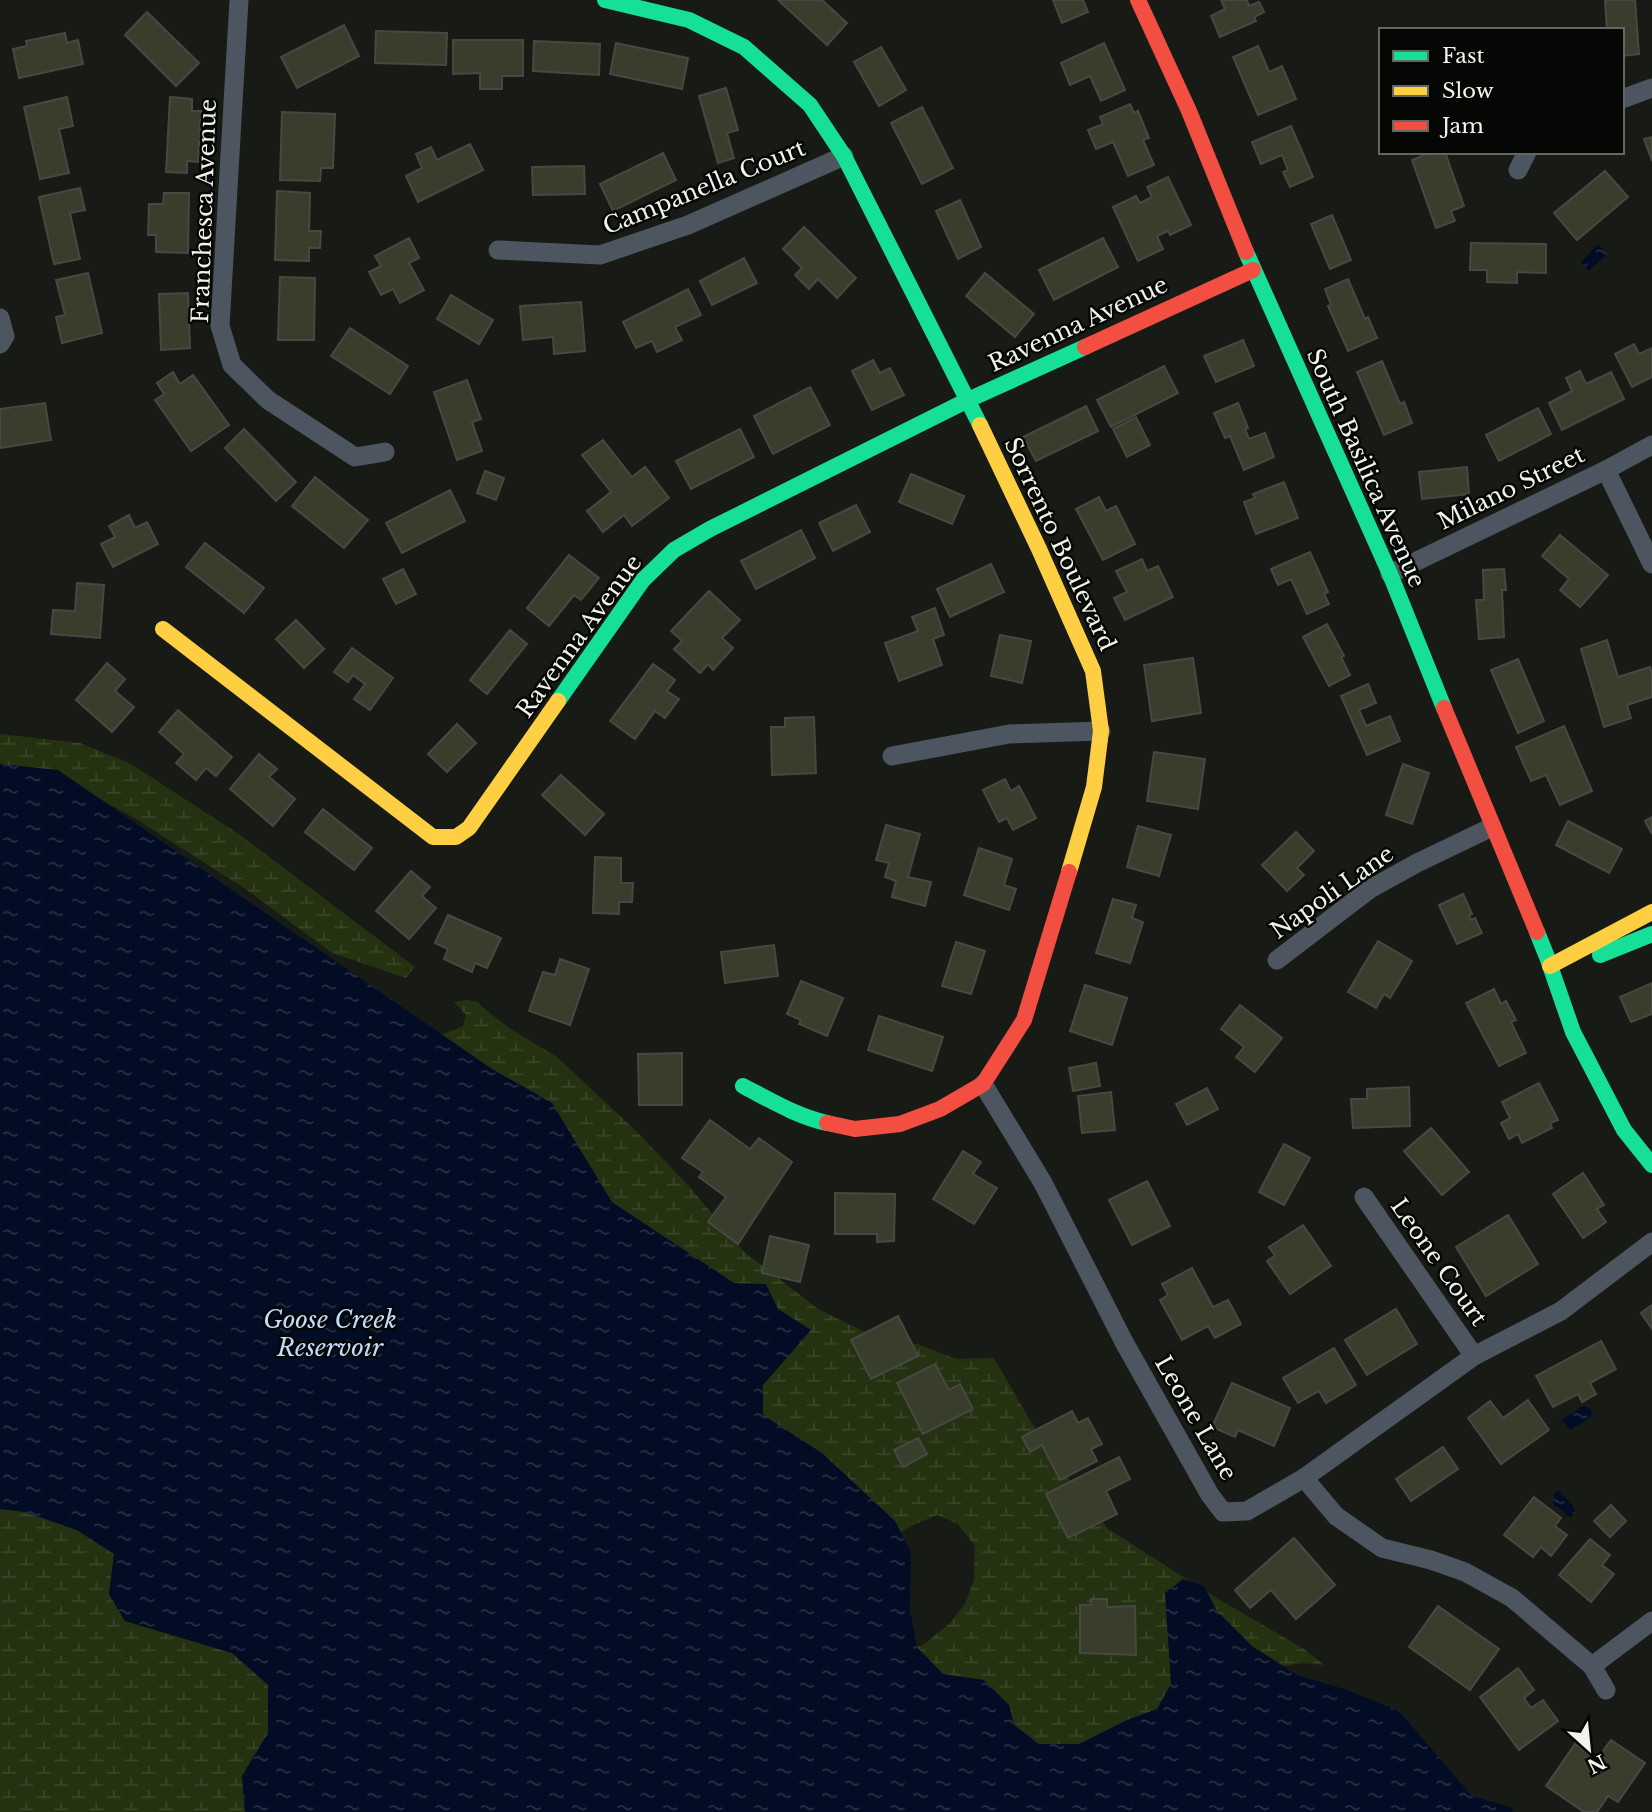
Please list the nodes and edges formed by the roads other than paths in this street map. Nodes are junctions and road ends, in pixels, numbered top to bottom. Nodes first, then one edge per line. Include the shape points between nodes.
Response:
1 (239, 0) edge
2 (605, 0) edge
3 (1138, 0) edge
4 (1652, 88) edge
5 (1624, 98) edge
6 (844, 156) junction
7 (498, 250) dead end
8 (1253, 270) junction
9 (0, 318) edge
10 (0, 344) edge
11 (968, 400) junction
12 (1652, 445) edge
13 (385, 452) dead end
14 (1606, 470) junction
15 (1652, 564) edge
16 (1390, 574) junction
17 (163, 629) dead end
18 (1101, 731) junction
19 (892, 756) dead end
20 (1492, 827) junction
21 (1652, 912) edge
22 (1652, 934) edge
23 (1276, 960) dead end
24 (1549, 961) junction
25 (983, 1084) junction
26 (743, 1086) dead end
27 (1652, 1165) edge
28 (1364, 1197) dead end
29 (1652, 1242) edge
30 (1474, 1356) junction
31 (1304, 1478) junction
32 (1652, 1620) edge
33 (1592, 1666) junction
34 (1606, 1690) dead end

1 - 13 street, Franchesca Avenue via 220,326 232,365 268,400 355,457
2 - 6 street, Sorrento Boulevard via 689,20 744,47 810,105
3 - 8 street, South Basilica Avenue
4 - 5 street
6 - 7 street, Campanella Court via 688,225 600,255
6 - 11 street, Sorrento Boulevard
8 - 11 street, Ravenna Avenue
8 - 16 street, South Basilica Avenue
9 - 10 street via 5,336
11 - 17 street, Ravenna Avenue via 674,550 643,580 473,823 464,834 448,839 433,837
11 - 18 street, Sorrento Boulevard via 1093,671
12 - 14 street, Milano Street
14 - 15 street
14 - 16 street, Milano Street
16 - 20 street, South Basilica Avenue
18 - 19 street via 1009,734
18 - 25 street, Sorrento Boulevard via 1094,787 1024,1020
20 - 23 street, Napoli Lane via 1370,889
20 - 24 street, South Basilica Avenue
21 - 24 street
22 - 24 street via 1587,960
24 - 27 street, South Basilica Avenue via 1573,1032 1625,1130
25 - 26 street, Sorrento Boulevard via 900,1124 855,1129 813,1121
25 - 31 street, Leone Lane via 1043,1183 1131,1354 1223,1512 1247,1511
28 - 30 street, Leone Court
29 - 30 street, Leone Lane via 1561,1311
30 - 31 street, Leone Lane
31 - 33 street via 1336,1516 1382,1548 1465,1572 1512,1598
32 - 33 street
33 - 34 street

